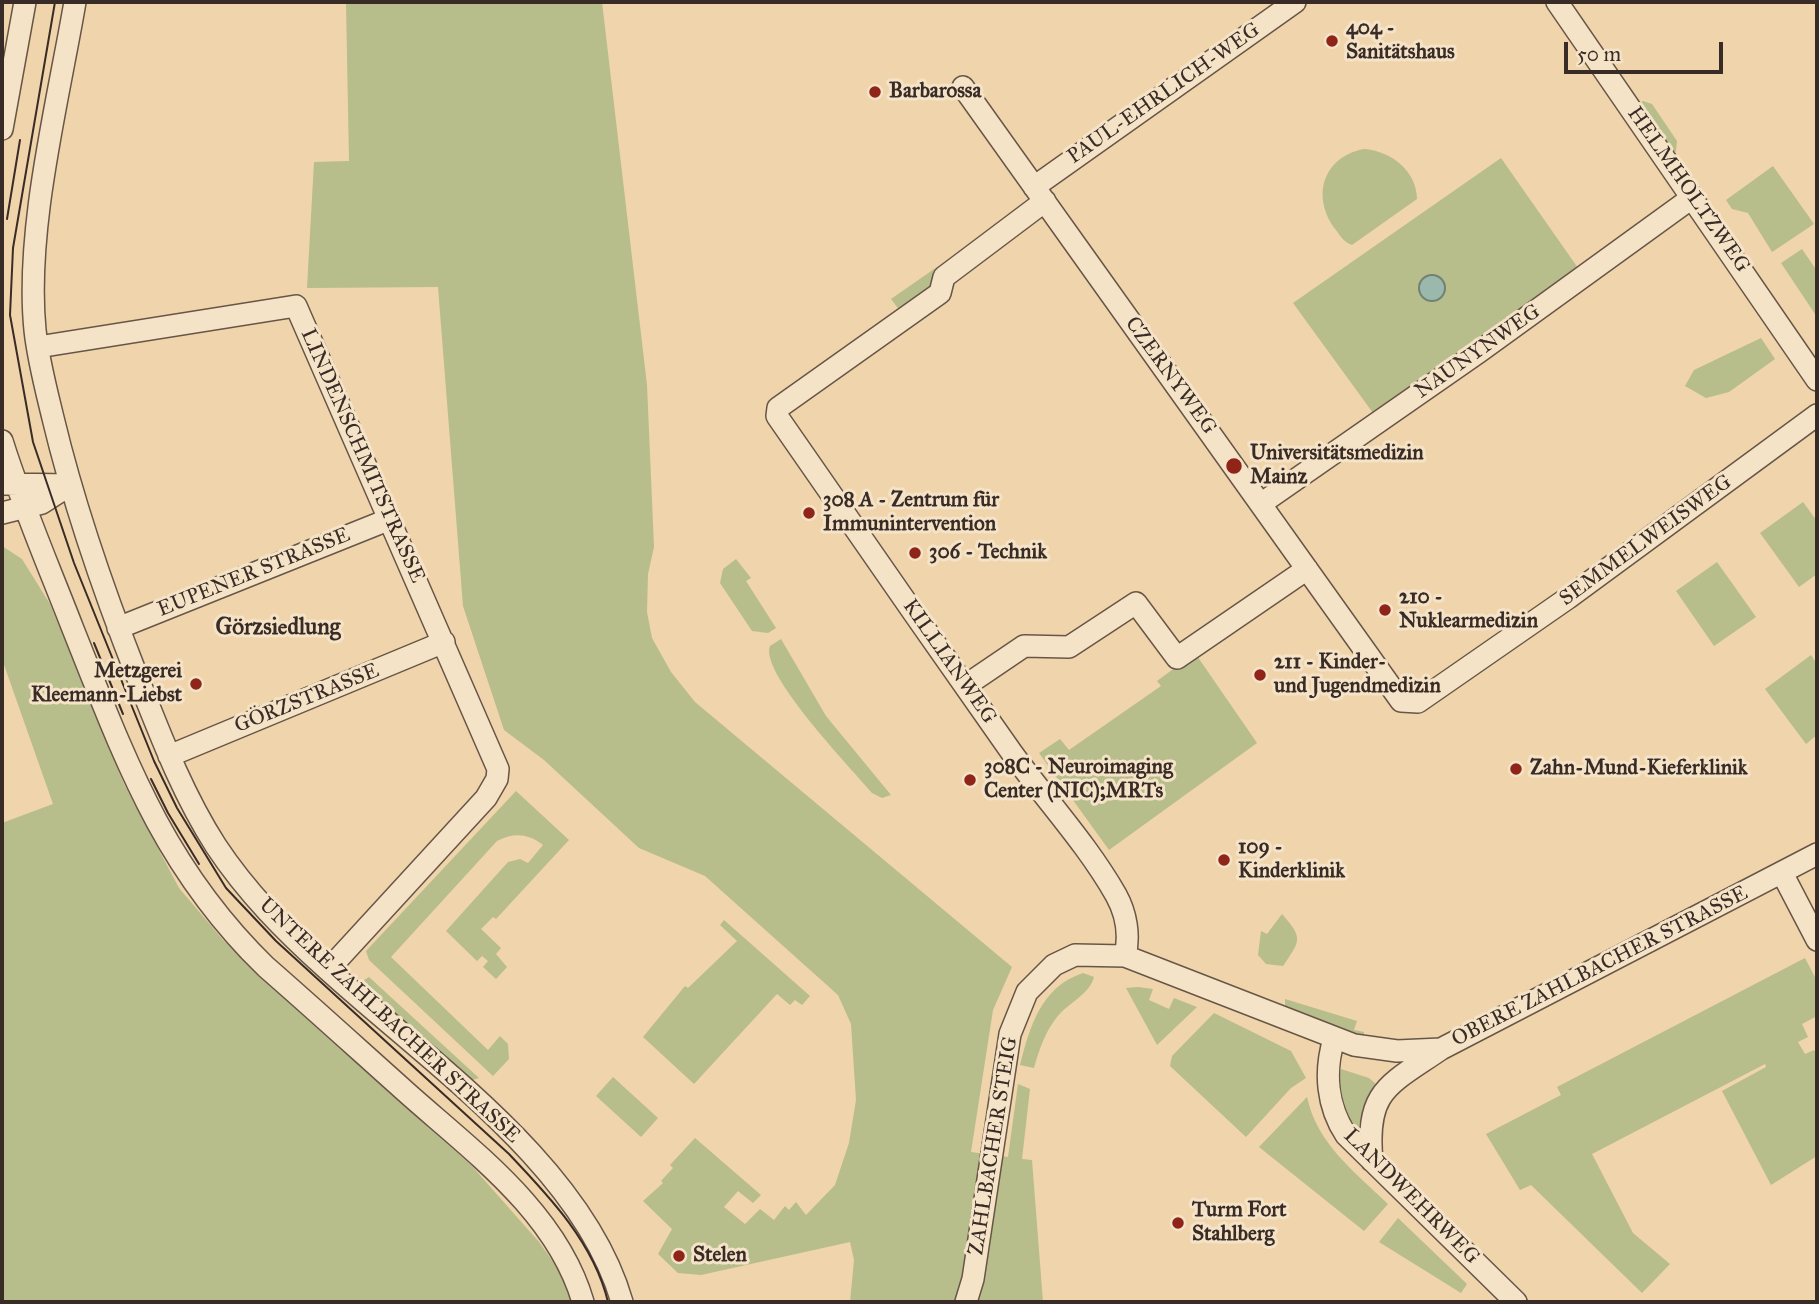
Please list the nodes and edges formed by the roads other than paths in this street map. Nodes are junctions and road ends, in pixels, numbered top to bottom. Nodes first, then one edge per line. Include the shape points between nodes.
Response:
1 (25, 2) edge
2 (75, 2) edge
3 (1295, 2) edge
4 (1557, 2) edge
5 (963, 87) dead end
6 (2, 129) edge
7 (1039, 194) junction
8 (1693, 197) junction
9 (38, 347) junction
10 (1817, 380) edge
11 (778, 408) joint
12 (1817, 415) edge
13 (2, 441) edge
14 (9, 484) edge
15 (70, 485) junction
16 (1262, 503) junction
17 (26, 509) junction
18 (2, 513) edge
19 (390, 519) junction
20 (1307, 569) junction
21 (118, 628) junction
22 (444, 642) junction
23 (965, 686) junction
24 (1401, 701) joint
25 (169, 756) junction
26 (1817, 855) edge
27 (1782, 873) junction
28 (1817, 940) edge
29 (1125, 956) junction
30 (328, 970) junction
31 (1334, 1039) junction
32 (1441, 1049) junction
33 (1372, 1160) junction
34 (583, 1302) edge
35 (622, 1302) edge
36 (966, 1302) edge
37 (1516, 1302) edge

1 - 6 street
2 - 9 street, UNTERE ZAHLBACHER STRASSE via 36,243
3 - 7 street, PAUL-EHRLICH-WEG
4 - 8 street, HELMHOLTZWEG
5 - 7 street, CZERNYWEG
7 - 11 street, PAUL-EHRLICH-WEG via 944,277 940,293
7 - 16 street, CZERNYWEG
8 - 10 street, HELMHOLTZWEG
8 - 16 street, NAUNYNWEG
9 - 15 street, UNTERE ZAHLBACHER STRASSE
9 - 19 street, LINDENSCHMITSTRASSE via 296,306
11 - 23 street, KILLIANWEG via 777,416
12 - 24 street, SEMMELWEISWEG via 1418,702
13 - 14 street, UNTERE ZAHLBACHER STRASSE
14 - 15 street
14 - 17 street, UNTERE ZAHLBACHER STRASSE
15 - 17 street via 50,500
15 - 21 street, UNTERE ZAHLBACHER STRASSE
16 - 20 street, CZERNYWEG
17 - 18 street
17 - 34 street, UNTERE ZAHLBACHER STRASSE via 120,746 191,881 266,967 530,1208 566,1260
19 - 21 street, EUPENER STRASSE
19 - 22 street, LINDENSCHMITSTRASSE
20 - 23 street via 1177,657 1136,603 1069,647 1024,646
20 - 24 street, CZERNYWEG
21 - 25 street, UNTERE ZAHLBACHER STRASSE
22 - 25 street, GÖRZSTRASSE
22 - 30 street, LINDENSCHMITSTRASSE via 498,769 497,779 486,799
23 - 29 street, KILLIANWEG via 1117,897 1126,919
25 - 30 street, UNTERE ZAHLBACHER STRASSE via 198,816 240,879
26 - 27 street, OBERE ZAHLBACHER STRASSE
27 - 28 street
27 - 32 street, OBERE ZAHLBACHER STRASSE
29 - 31 street, ZAHLBACHER STEIG
29 - 36 street, ZAHLBACHER STEIG via 1075,955 1054,965 1038,978 1020,1006 1006,1055
30 - 35 street, UNTERE ZAHLBACHER STRASSE via 531,1154 591,1227
31 - 32 street, OBERE ZAHLBACHER STRASSE via 1370,1048
31 - 33 street, LANDWEHRWEG via 1328,1083 1332,1107 1346,1135
32 - 33 street via 1389,1085 1378,1100 1370,1120
33 - 37 street, LANDWEHRWEG

